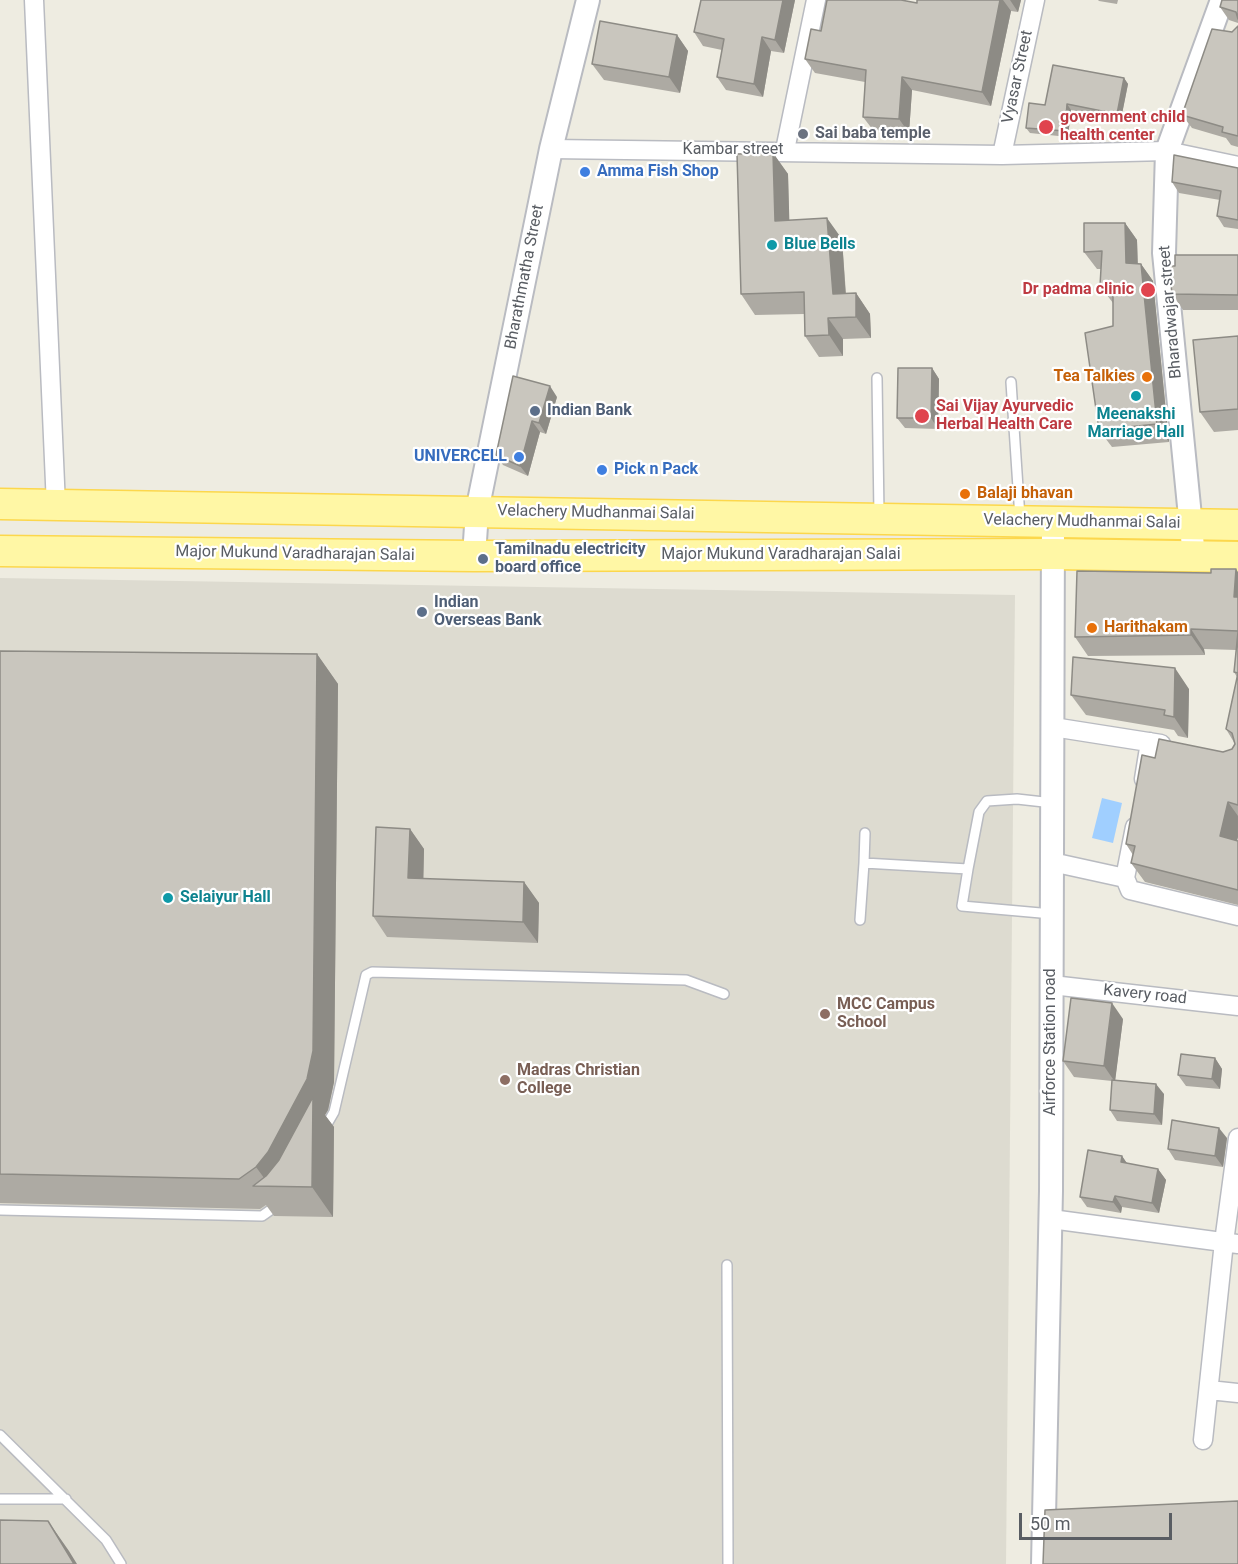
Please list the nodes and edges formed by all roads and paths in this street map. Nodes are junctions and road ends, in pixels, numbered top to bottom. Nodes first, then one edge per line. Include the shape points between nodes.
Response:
1 (34, 0) edge
2 (588, 0) edge
3 (816, 0) edge
4 (1035, 0) edge
5 (1222, 0) edge
6 (551, 149) junction
7 (785, 150) junction
8 (1167, 151) junction
9 (1002, 154) junction
10 (1238, 166) edge
11 (877, 378) dead end
12 (1011, 382) dead end
13 (0, 504) edge
14 (56, 506) junction
15 (477, 511) junction
16 (879, 518) junction
17 (1020, 520) junction
18 (1053, 520) junction
19 (1193, 524) junction
20 (1238, 525) edge
21 (0, 551) edge
22 (1053, 554) junction
23 (474, 556) junction
24 (1194, 556) junction
25 (1238, 557) edge
26 (1053, 727) junction
27 (1150, 742) junction
28 (1183, 749) edge
29 (1053, 803) junction
30 (865, 833) dead end
31 (1052, 862) junction
32 (864, 863) junction
33 (968, 869) junction
34 (1125, 878) junction
35 (1052, 914) junction
36 (1238, 916) edge
37 (860, 920) dead end
38 (1052, 985) junction
39 (724, 994) dead end
40 (1238, 1006) edge
41 (1238, 1138) edge
42 (319, 1139) dead end
43 (288, 1194) edge
44 (0, 1210) edge
45 (1050, 1219) junction
46 (1231, 1243) edge
47 (728, 1265) dead end
48 (1209, 1390) junction
49 (1238, 1393) edge
50 (0, 1435) edge
51 (1203, 1440) dead end
52 (0, 1498) edge
53 (66, 1498) junction
54 (121, 1564) edge
55 (728, 1564) edge
56 (1043, 1564) edge

1 - 14 street
2 - 6 street, Bharathmatha Street
3 - 7 street
4 - 9 street, Vyasar Street
5 - 8 street, Bharadwajar street via 1221,30
6 - 7 street, Kambar street
6 - 15 street, Bharathmatha Street
7 - 9 street, Kambar street
8 - 9 street, Kambar street
8 - 10 street, Kambar street
8 - 19 street, Bharadwajar street via 1164,253
11 - 16 lane
12 - 17 lane
13 - 14 main road, Velachery Mudhanmai Salai
14 - 15 main road, Velachery Mudhanmai Salai
15 - 16 main road, Velachery Mudhanmai Salai
15 - 23 street, Bharathmatha Street
16 - 17 main road, Velachery Mudhanmai Salai
17 - 18 main road, Velachery Mudhanmai Salai
18 - 19 main road, Velachery Mudhanmai Salai
18 - 22 street, Airforce Station road
19 - 20 main road
19 - 24 street, Bharadwajar street
21 - 23 main road, Major Mukund Varadharajan Salai
22 - 23 main road, Major Mukund Varadharajan Salai
22 - 24 main road, Major Mukund Varadharajan Salai
22 - 26 street, Airforce Station road
24 - 25 main road, Major Mukund Varadharajan Salai
26 - 27 street
26 - 29 street, Airforce Station road
27 - 28 street
27 - 34 street
29 - 31 street, Airforce Station road
29 - 33 lane via 987,801 979,813
30 - 32 lane
31 - 34 street
31 - 35 street, Airforce Station road
32 - 33 lane
32 - 37 lane
33 - 35 lane via 962,906
34 - 36 street via 1130,890
35 - 38 street, Airforce Station road
38 - 40 street, Kavery road
38 - 45 street, Airforce Station road
39 - 42 lane via 686,980 372,972 366,975 334,1112
41 - 46 street
43 - 44 lane via 262,1216
45 - 46 street
45 - 56 street, Airforce Station road
46 - 48 street
47 - 55 lane
48 - 49 street
48 - 51 street
50 - 53 lane
52 - 53 lane
53 - 54 lane via 106,1540

